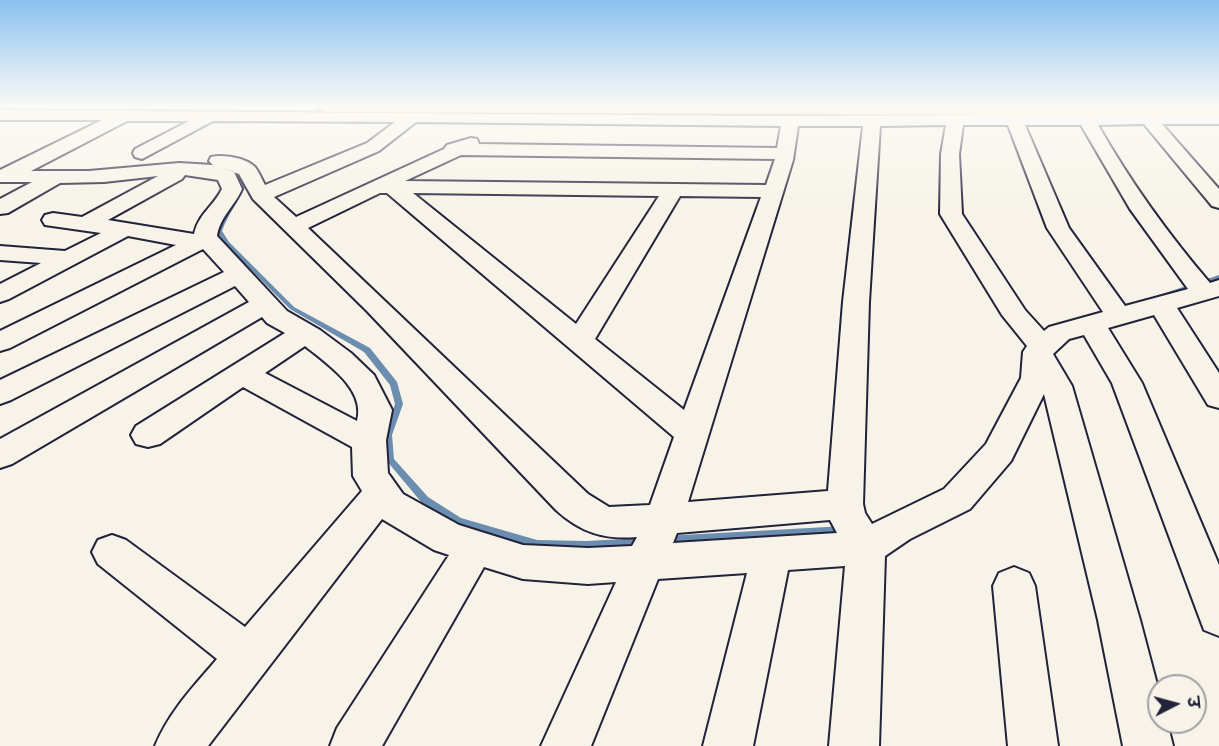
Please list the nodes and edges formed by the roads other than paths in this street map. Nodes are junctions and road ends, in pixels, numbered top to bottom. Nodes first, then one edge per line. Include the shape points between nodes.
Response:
1 (71, 142) edge
2 (163, 142) edge
3 (379, 142) edge
4 (471, 142) edge
5 (785, 142) edge
6 (870, 142) edge
7 (952, 142) edge
8 (1023, 142) edge
9 (1099, 142) edge
10 (1168, 142) edge
11 (453, 149) junction
12 (142, 153) dead end
13 (785, 154) junction
14 (186, 169) junction
15 (7, 172) edge
16 (58, 177) junction
17 (383, 187) junction
18 (674, 190) junction
19 (774, 191) junction
20 (260, 195) junction
21 (1219, 202) edge
22 (0, 208) edge
23 (53, 220) dead end
24 (87, 223) junction
25 (294, 226) junction
26 (124, 229) junction
27 (203, 241) junction
28 (0, 253) edge
29 (69, 258) junction
30 (238, 274) junction
31 (1204, 287) edge
32 (0, 294) edge
33 (265, 304) junction
34 (1161, 304) junction
35 (1110, 315) junction
36 (305, 333) junction
37 (0, 342) edge
38 (579, 342) junction
39 (1038, 345) junction
40 (243, 374) junction
41 (0, 393) edge
42 (1219, 397) edge
43 (692, 434) junction
44 (148, 435) dead end
45 (369, 440) junction
46 (0, 455) edge
47 (382, 492) junction
48 (855, 527) junction
49 (653, 541) junction
50 (475, 547) junction
51 (112, 552) dead end
52 (772, 554) junction
53 (1014, 586) dead end
54 (1219, 616) edge
55 (248, 656) junction
56 (180, 746) edge
57 (355, 746) edge
58 (566, 746) edge
59 (728, 746) edge
60 (854, 746) edge
61 (1033, 746) edge
62 (1148, 746) edge

1 - 15 street
2 - 12 street
3 - 20 street
4 - 11 street
5 - 13 street
6 - 48 street via 856,302
7 - 39 street via 951,213
8 - 35 street via 1058,228
9 - 31 street via 1149,225
10 - 21 street
11 - 13 street
11 - 17 street
13 - 19 street
14 - 16 street
14 - 24 street
14 - 27 street via 218,171 231,182 225,204 208,221
15 - 16 street
15 - 20 street via 207,160 232,163 247,170
16 - 22 street
17 - 18 street
17 - 25 street
17 - 38 street
18 - 19 street
18 - 38 street
19 - 43 street
20 - 25 street
23 - 24 street
24 - 26 street
25 - 49 street via 569,500 600,522 616,523
26 - 27 street
26 - 29 street
27 - 30 street
27 - 37 street
28 - 29 street
29 - 32 street
30 - 33 street
30 - 41 street
31 - 34 street
33 - 36 street via 277,317
33 - 46 street
34 - 35 street
34 - 42 street
35 - 39 street
35 - 54 street via 1127,383
36 - 40 street
36 - 45 street via 342,360 363,382 376,410
38 - 43 street
39 - 48 street via 1036,378 999,452 957,499 897,528
39 - 62 street via 1057,386
40 - 44 street
40 - 45 street
43 - 49 street
45 - 47 street via 371,476
47 - 50 street via 390,505 448,538
47 - 55 street
48 - 49 street
48 - 52 street
48 - 60 street
49 - 50 street via 588,566 523,562
49 - 52 street
49 - 58 street
50 - 57 street
51 - 55 street
52 - 59 street
53 - 61 street
55 - 56 street

